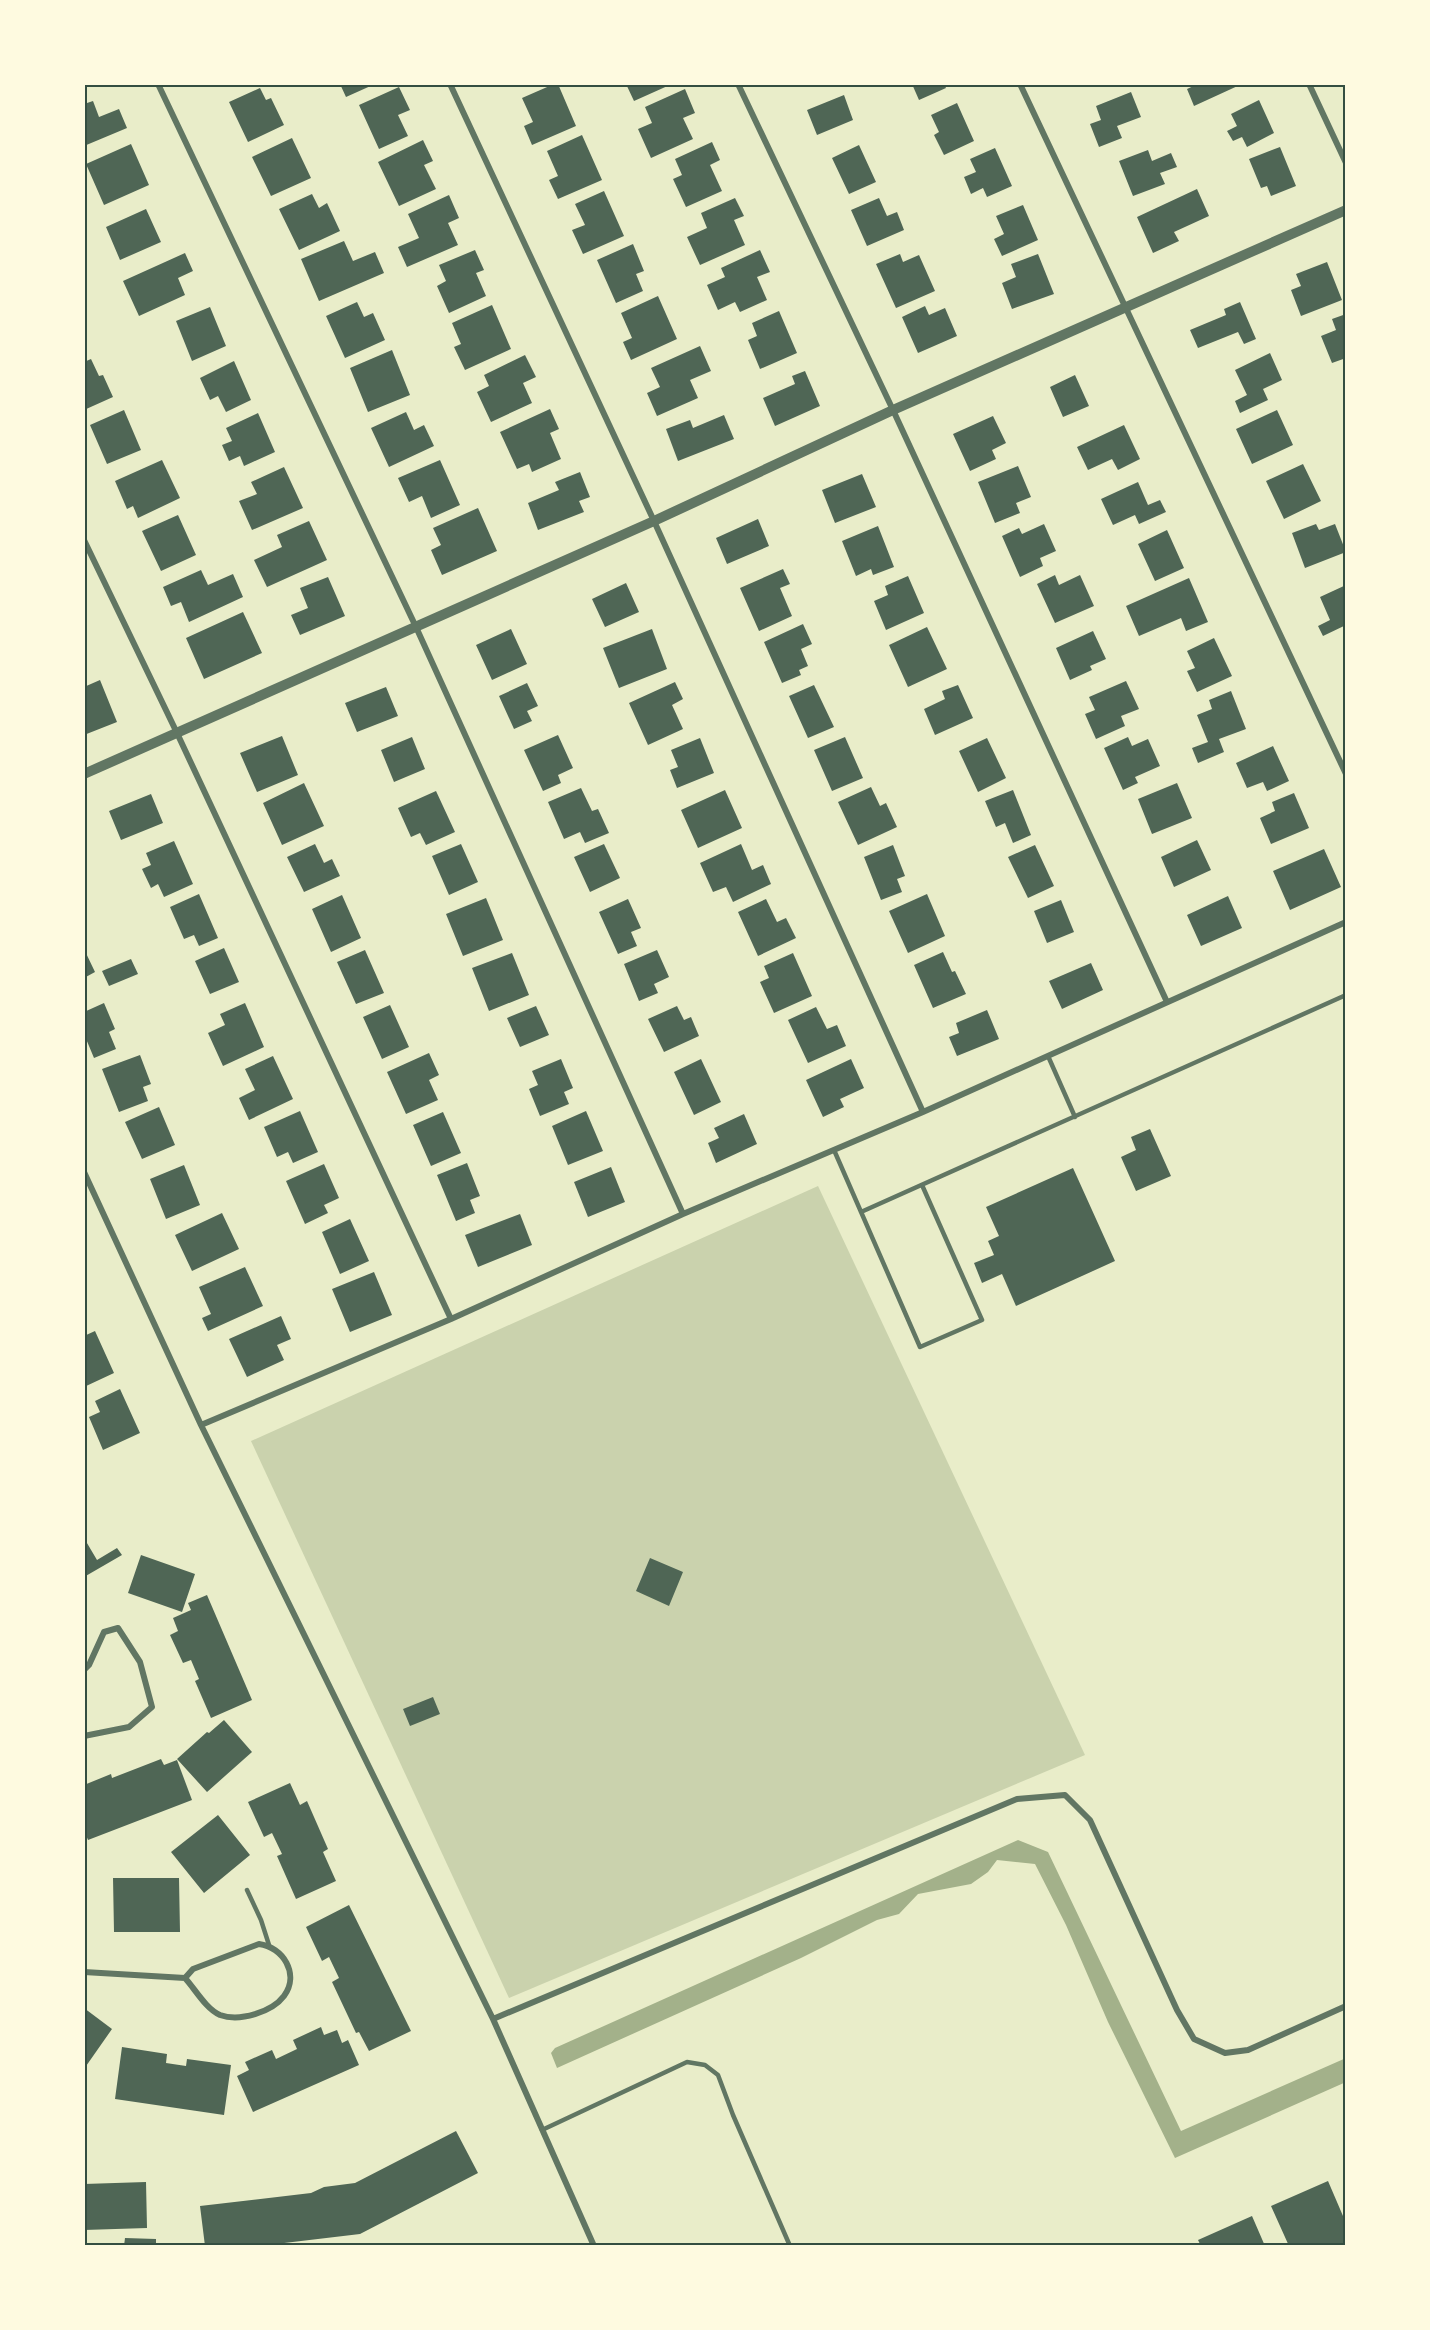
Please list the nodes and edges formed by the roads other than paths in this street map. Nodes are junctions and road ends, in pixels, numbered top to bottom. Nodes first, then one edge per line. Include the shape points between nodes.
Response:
1 (158, 84) edge
2 (450, 84) edge
3 (738, 84) edge
4 (1020, 84) edge
5 (1309, 84) edge
6 (1346, 163) edge
7 (1346, 210) edge
8 (1126, 308) junction
9 (893, 410) junction
10 (654, 521) junction
11 (84, 540) edge
12 (416, 627) junction
13 (177, 733) junction
14 (84, 774) edge
15 (1346, 774) edge
16 (1346, 922) edge
17 (1346, 995) edge
18 (1167, 1002) junction
19 (1048, 1056) junction
20 (923, 1113) junction
21 (1076, 1117) junction
22 (834, 1150) junction
23 (84, 1172) edge
24 (922, 1185) junction
25 (861, 1212) junction
26 (683, 1215) junction
27 (450, 1319) junction
28 (201, 1425) junction
29 (84, 1670) edge
30 (84, 1737) edge
31 (247, 1890) dead end
32 (269, 1945) junction
33 (84, 1972) edge
34 (185, 1978) junction
35 (1346, 2006) edge
36 (493, 2019) junction
37 (542, 2130) junction
38 (594, 2246) edge
39 (790, 2246) edge

1 - 12 street
2 - 10 street
3 - 9 street
4 - 8 street
5 - 6 street
7 - 8 street
8 - 9 street
8 - 15 street
9 - 10 street
9 - 18 street
10 - 12 street
10 - 20 street
11 - 13 street
12 - 13 street
12 - 26 street
13 - 14 street
13 - 27 street
16 - 18 street
17 - 21 lane
18 - 19 street
19 - 20 street
19 - 21 lane
20 - 22 street
21 - 24 lane
22 - 25 lane
22 - 26 street
23 - 28 street
24 - 25 lane
24 - 25 lane via 982,1320 920,1347
26 - 27 street
27 - 28 street
28 - 36 street
29 - 30 street via 104,1632 118,1628 140,1662 152,1707 129,1727
31 - 32 lane
32 - 34 street via 259,1944 233,1953 193,1969
32 - 34 street via 286,1960 290,1983 278,2003 261,2012 248,2016 221,2015
33 - 34 street
35 - 36 street via 1248,2050 1225,2053 1194,2039 1090,1820 1065,1795 1017,1799
36 - 37 street
37 - 38 street
37 - 39 lane via 687,2062 705,2065 718,2075

